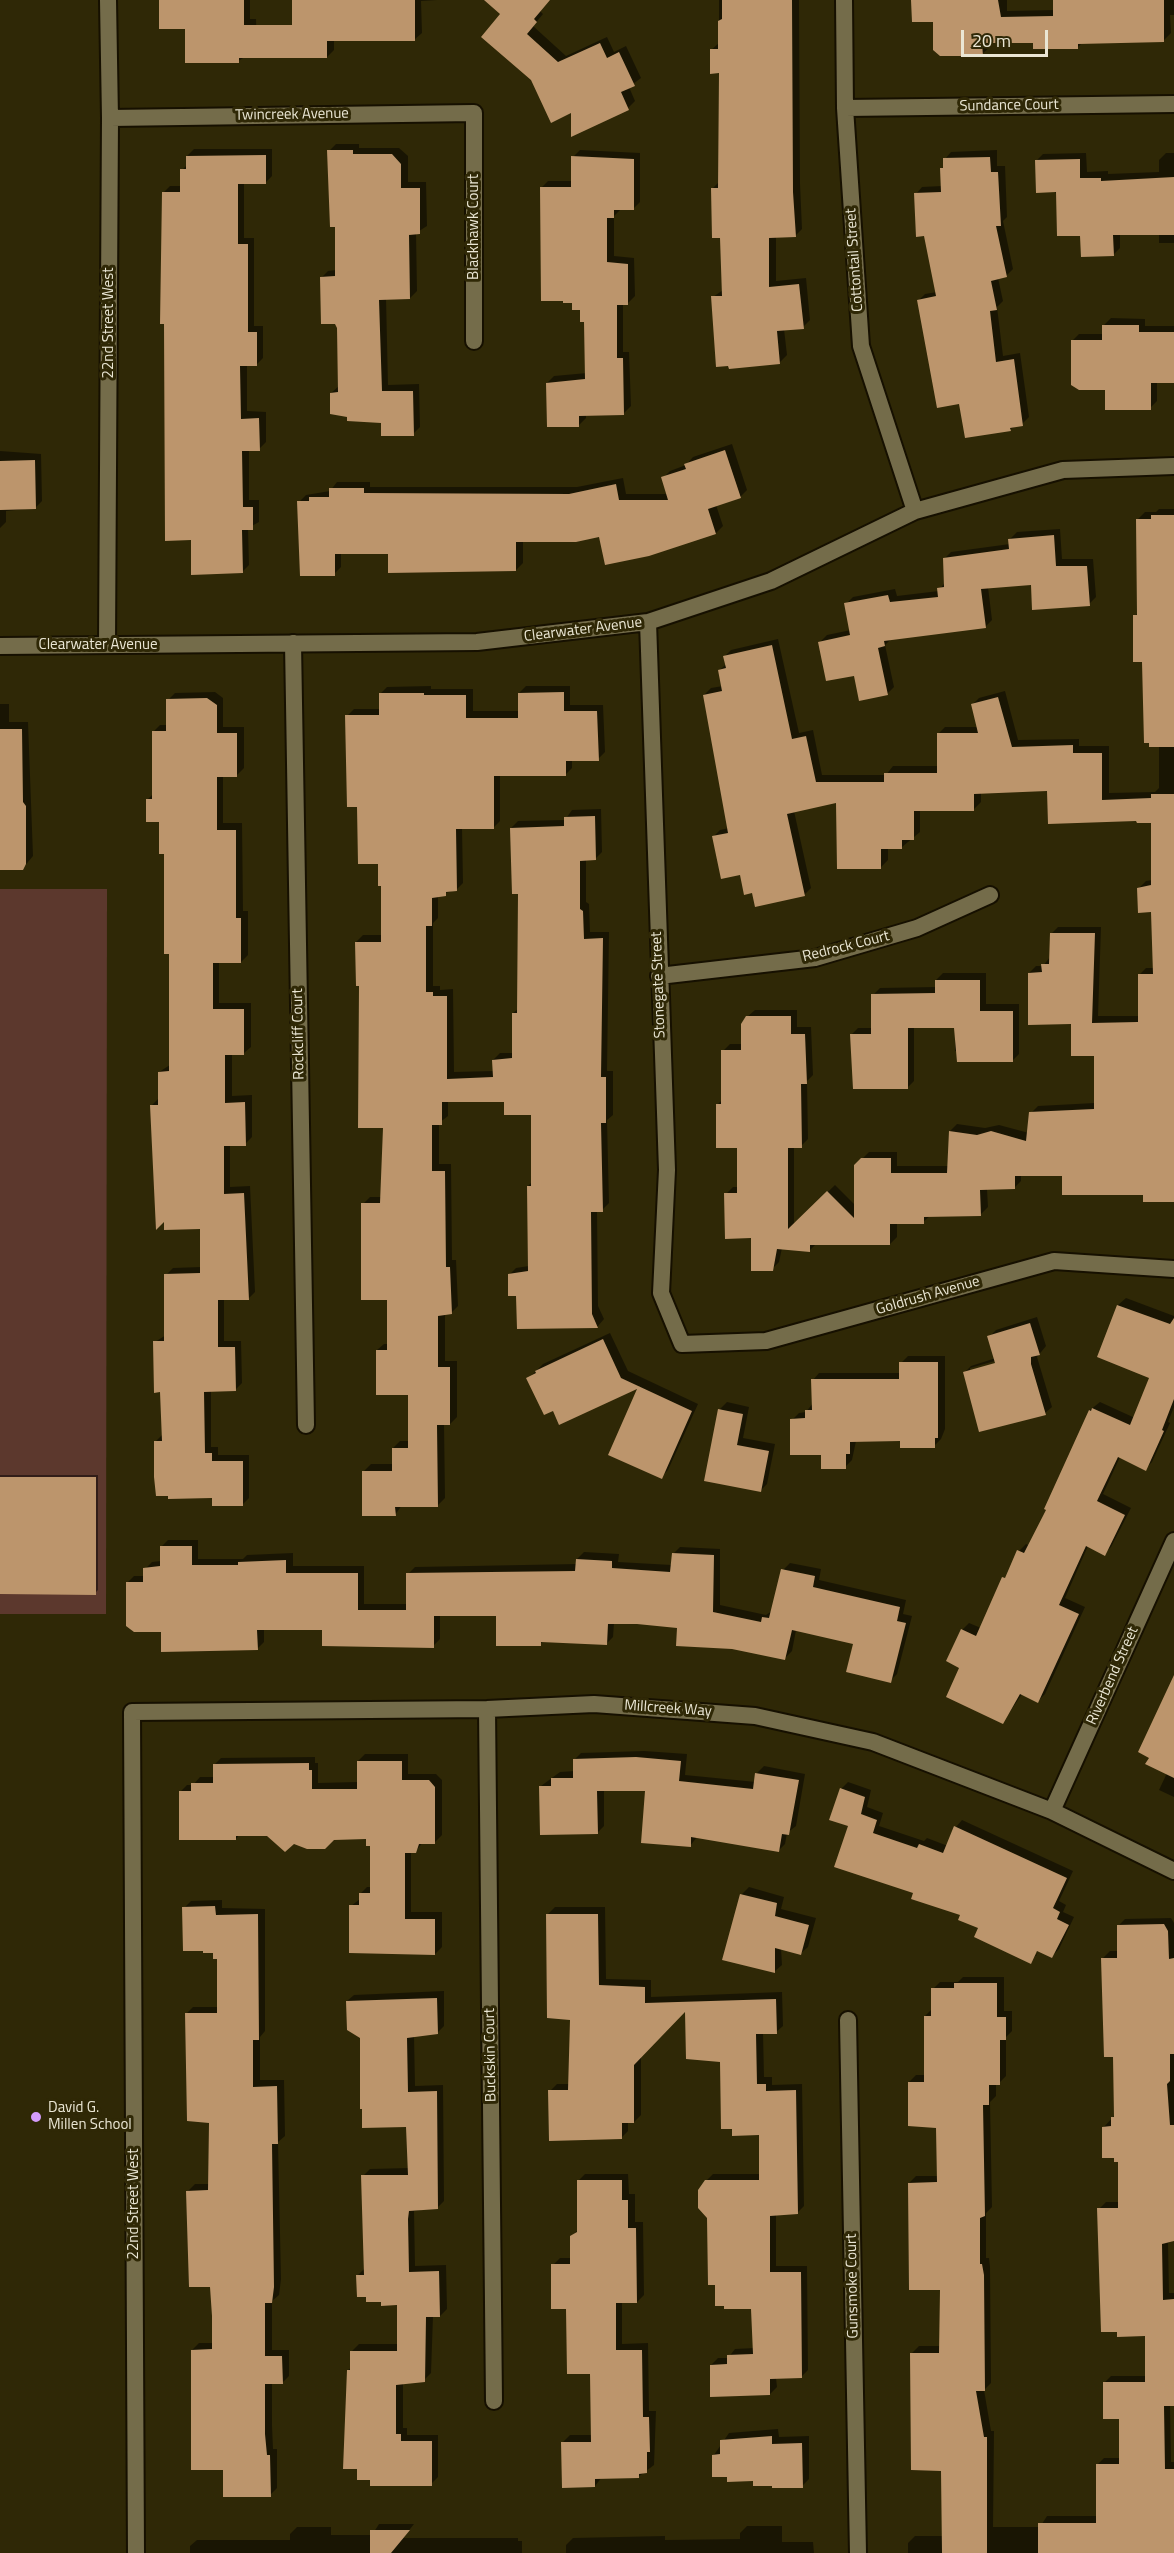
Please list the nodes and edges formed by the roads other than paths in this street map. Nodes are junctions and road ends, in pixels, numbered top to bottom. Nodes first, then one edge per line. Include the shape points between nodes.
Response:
1 (108, 0) edge
2 (844, 0) edge
3 (1174, 104) edge
4 (845, 108) junction
5 (474, 112) joint
6 (110, 118) junction
7 (474, 341) dead end
8 (1174, 466) edge
9 (915, 512) junction
10 (648, 622) junction
11 (293, 643) junction
12 (107, 645) junction
13 (0, 646) edge
14 (990, 895) dead end
15 (658, 976) junction
16 (1174, 1269) edge
17 (682, 1344) joint
18 (306, 1425) dead end
19 (1174, 1541) edge
20 (488, 1709) junction
21 (132, 1712) joint
22 (1052, 1811) junction
23 (1174, 1871) edge
24 (848, 2020) dead end
25 (494, 2401) dead end
26 (136, 2553) edge
27 (858, 2553) edge

1 - 6 street, 22nd Street West
2 - 4 street, Cottontail Street
3 - 4 street, Sundance Court
4 - 9 street, Cottontail Street via 861,346
5 - 6 street, Twincreek Avenue
5 - 7 street, Blackhawk Court
6 - 12 street, 22nd Street West
8 - 9 street, Clearwater Avenue via 1063,470
9 - 10 street, Clearwater Avenue via 771,581
10 - 11 street, Clearwater Avenue via 477,642
10 - 15 street, Stonegate Street
11 - 12 street, Clearwater Avenue
11 - 18 street, Rockcliff Court
12 - 13 street, Clearwater Avenue
14 - 15 street, Redrock Court via 917,928 815,958
15 - 17 street, Stonegate Street via 667,1170 660,1293
16 - 17 street, Goldrush Avenue via 1054,1261 766,1341
19 - 22 street, Riverbend Street
20 - 21 street, Millcreek Way
20 - 22 street, Millcreek Way via 594,1704 755,1716 873,1742
20 - 25 street, Buckskin Court
21 - 26 street, 22nd Street West
22 - 23 street, Millcreek Way
24 - 27 street, Gunsmoke Court

